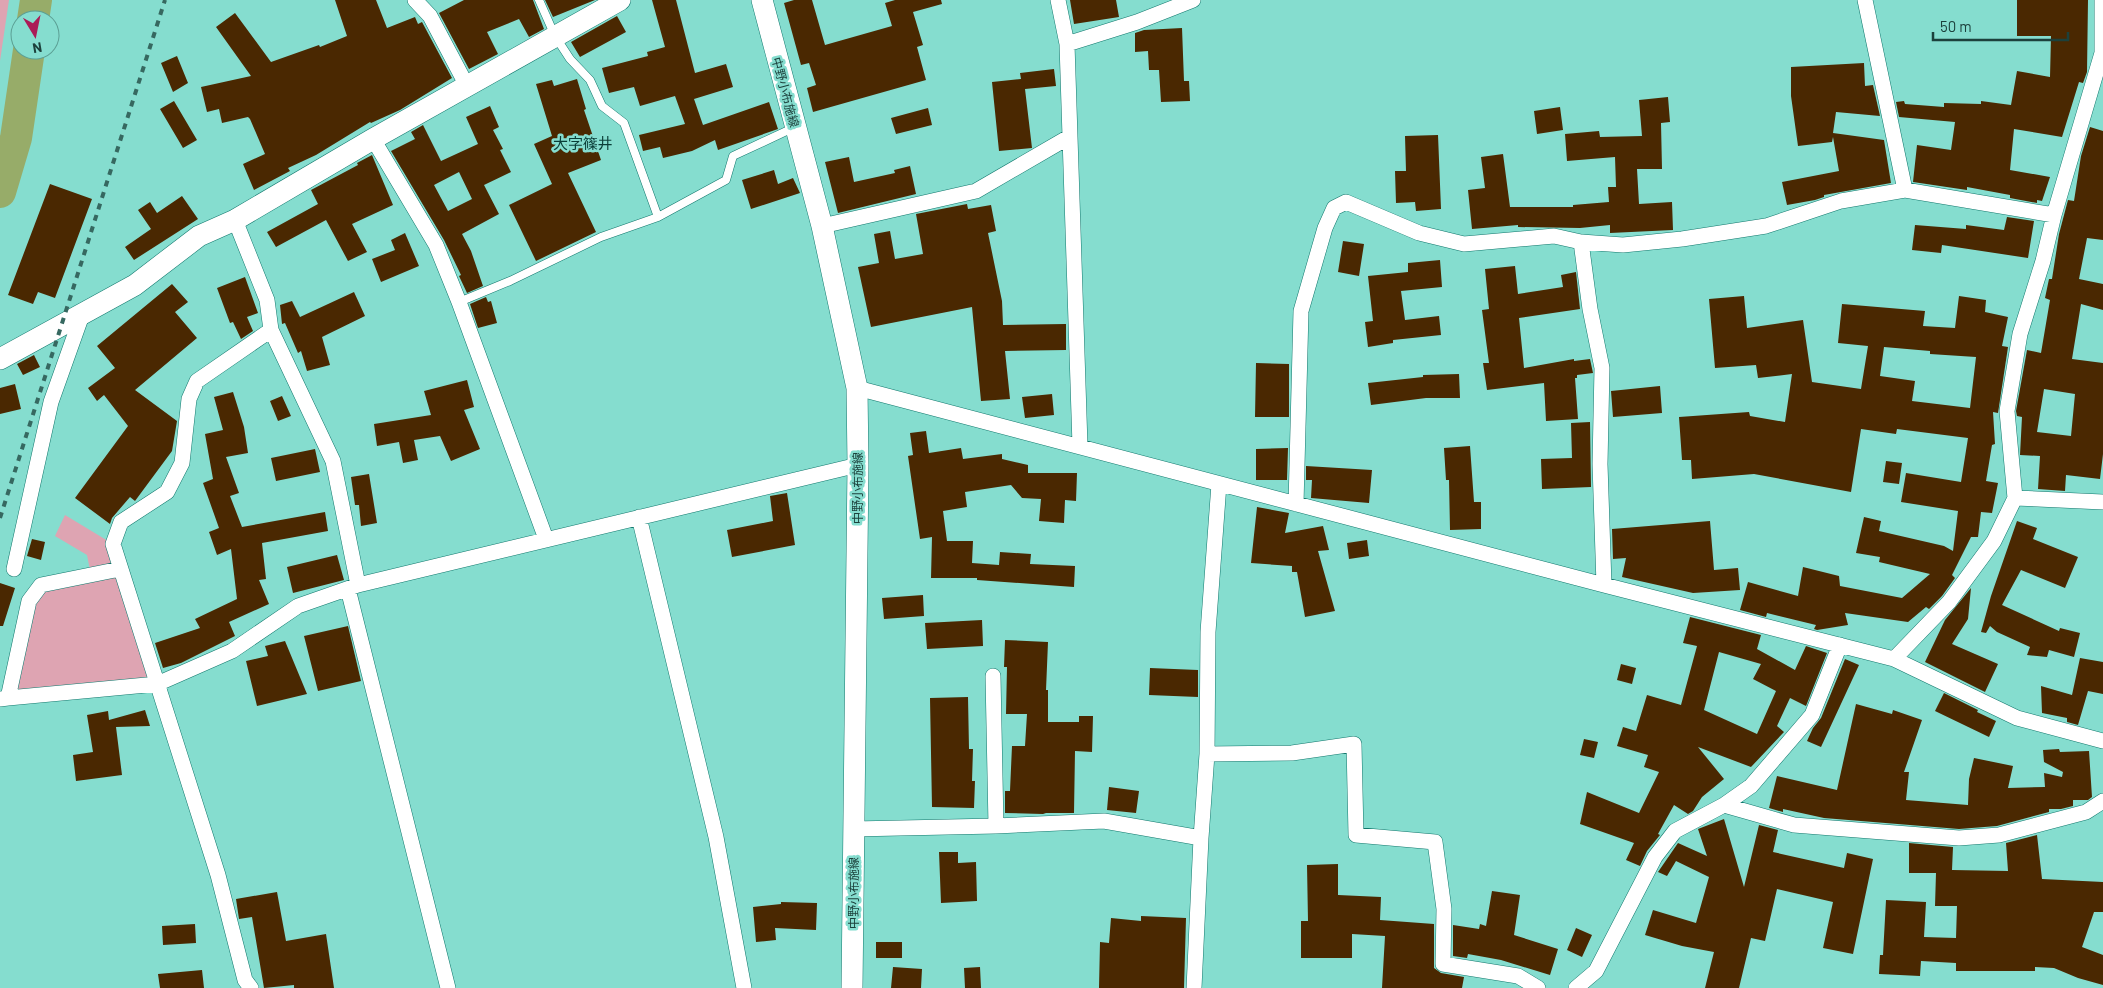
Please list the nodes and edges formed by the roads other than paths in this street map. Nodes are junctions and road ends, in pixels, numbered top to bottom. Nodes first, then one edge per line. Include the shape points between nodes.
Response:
1 (415, 0) edge
2 (539, 0) edge
3 (620, 0) edge
4 (762, 0) edge
5 (1058, 0) edge
6 (1193, 0) edge
7 (1865, 0) edge
8 (2102, 0) edge
9 (555, 36) junction
10 (1067, 44) junction
11 (2102, 53) edge
12 (467, 86) junction
13 (795, 127) junction
14 (1069, 137) junction
15 (373, 139) junction
16 (1905, 190) junction
17 (2054, 214) junction
18 (658, 217) junction
19 (235, 220) junction
20 (822, 226) junction
21 (1581, 242) junction
22 (459, 302) junction
23 (82, 315) junction
24 (271, 330) junction
25 (0, 359) edge
26 (857, 388) junction
27 (1080, 446) junction
28 (858, 465) junction
29 (1219, 484) junction
30 (2016, 498) junction
31 (2103, 502) edge
32 (1296, 504) junction
33 (639, 517) junction
34 (546, 539) junction
35 (14, 569) dead end
36 (120, 569) junction
37 (1604, 585) junction
38 (353, 587) junction
39 (1840, 645) junction
40 (1894, 659) junction
41 (993, 676) dead end
42 (157, 684) junction
43 (4, 698) edge
44 (2103, 742) edge
45 (1207, 754) junction
46 (2103, 802) edge
47 (1724, 805) junction
48 (996, 826) junction
49 (853, 829) junction
50 (1201, 838) junction
51 (251, 988) edge
52 (448, 988) edge
53 (744, 988) edge
54 (852, 988) edge
55 (1194, 988) edge
56 (1538, 988) edge
57 (1576, 988) edge

1 - 12 street via 430,16
2 - 9 lane
3 - 9 main road
4 - 13 main road, 中野小布施線
5 - 10 street
6 - 10 street
7 - 16 street
8 - 11 street
9 - 12 main road
9 - 18 lane via 570,59 590,80 602,106 624,123
10 - 14 street
11 - 17 street
12 - 15 main road
13 - 18 lane via 733,156 726,180
13 - 20 main road, 中野小布施線
14 - 20 street via 976,191
14 - 27 street
15 - 19 main road
15 - 22 street via 436,245
16 - 17 street
16 - 21 street via 1841,201 1766,226 1623,245
17 - 30 street via 2020,334 2007,411
18 - 22 lane via 601,237
19 - 23 main road via 199,236 135,285
19 - 24 street via 267,300
20 - 26 main road, 中野小布施線
21 - 32 street via 1554,236 1464,244 1419,233 1346,202 1334,208 1301,311
21 - 37 street via 1602,368 1600,464
22 - 34 street
23 - 25 main road
23 - 35 street via 51,402
24 - 36 street via 197,381 188,399 182,463 167,492 121,522 113,544
24 - 38 street via 333,461
26 - 27 street
26 - 28 main road, 中野小布施線
27 - 29 street
28 - 33 street
28 - 49 main road, 中野小布施線
29 - 32 street
29 - 45 street via 1208,632
30 - 31 street
30 - 40 street via 1994,541 1949,602
32 - 37 street
33 - 34 street
33 - 53 street via 716,837
34 - 38 street
36 - 42 street
36 - 43 street via 41,585 29,601
37 - 39 street
38 - 42 street via 298,606 232,651
38 - 52 street
39 - 40 street
39 - 47 street via 1812,715 1751,786
40 - 44 street via 2017,718
41 - 48 street
42 - 43 street
42 - 51 street via 218,875 245,980
45 - 50 street
45 - 56 street via 1292,753 1354,744 1356,835 1435,842 1444,909 1443,964 1518,976
46 - 47 street via 2086,812 1999,835 1959,838 1794,825
47 - 57 street via 1675,831 1655,857 1596,971
48 - 49 street
48 - 50 street via 1104,820
49 - 54 main road, 中野小布施線
50 - 55 street

